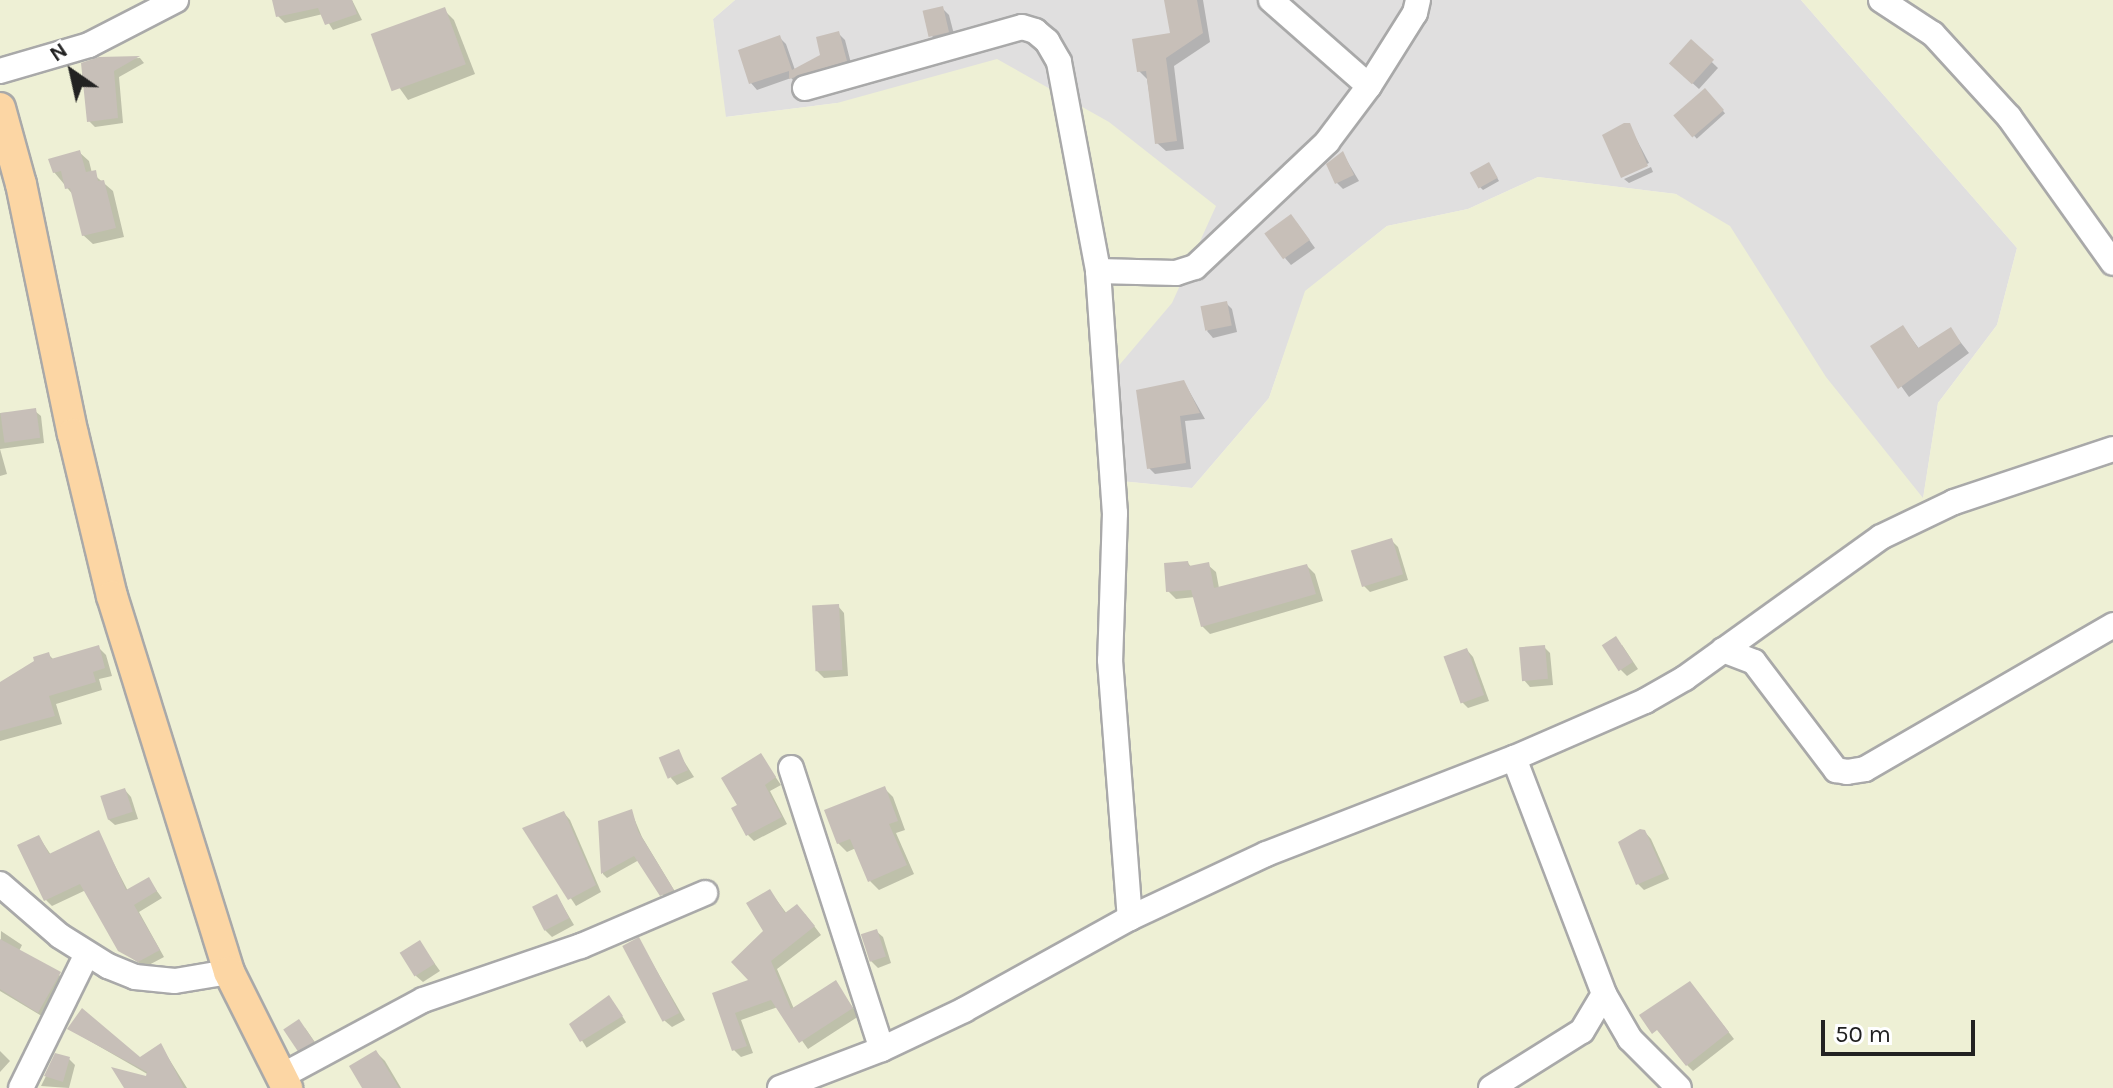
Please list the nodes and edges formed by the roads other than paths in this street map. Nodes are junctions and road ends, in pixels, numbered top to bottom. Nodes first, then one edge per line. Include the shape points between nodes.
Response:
1 (176, 0) edge
2 (1271, 0) edge
3 (1418, 0) edge
4 (1881, 0) edge
5 (0, 71) edge
6 (1369, 86) junction
7 (805, 88) dead end
8 (0, 108) edge
9 (2113, 263) edge
10 (1098, 271) junction
11 (2113, 449) edge
12 (2113, 625) edge
13 (1723, 650) junction
14 (1514, 758) junction
15 (791, 768) dead end
16 (0, 884) edge
17 (705, 893) dead end
18 (1130, 918) junction
19 (87, 954) junction
20 (229, 972) junction
21 (1604, 994) junction
22 (882, 1049) junction
23 (283, 1082) edge
24 (21, 1088) edge
25 (780, 1088) edge
26 (1491, 1088) edge
27 (1679, 1088) edge

1 - 5 street via 89,45
2 - 6 street
3 - 6 street
4 - 9 street via 1933,34 2009,117
6 - 10 street via 1327,142 1195,267 1176,273
7 - 10 street via 1022,27 1035,31 1059,62
8 - 20 main road via 112,596
10 - 18 street via 1115,513 1110,660
11 - 13 street via 1954,502 1881,537
12 - 13 street via 1865,769 1847,772 1836,770 1754,662
13 - 14 street via 1645,701
14 - 18 street via 1266,854
14 - 21 street
15 - 22 street
16 - 19 street
17 - 23 street via 581,946 423,1000
18 - 22 street
19 - 20 street via 135,977 175,981
19 - 24 street
20 - 23 main road
21 - 26 street via 1582,1031
21 - 27 street via 1630,1039
22 - 25 street

